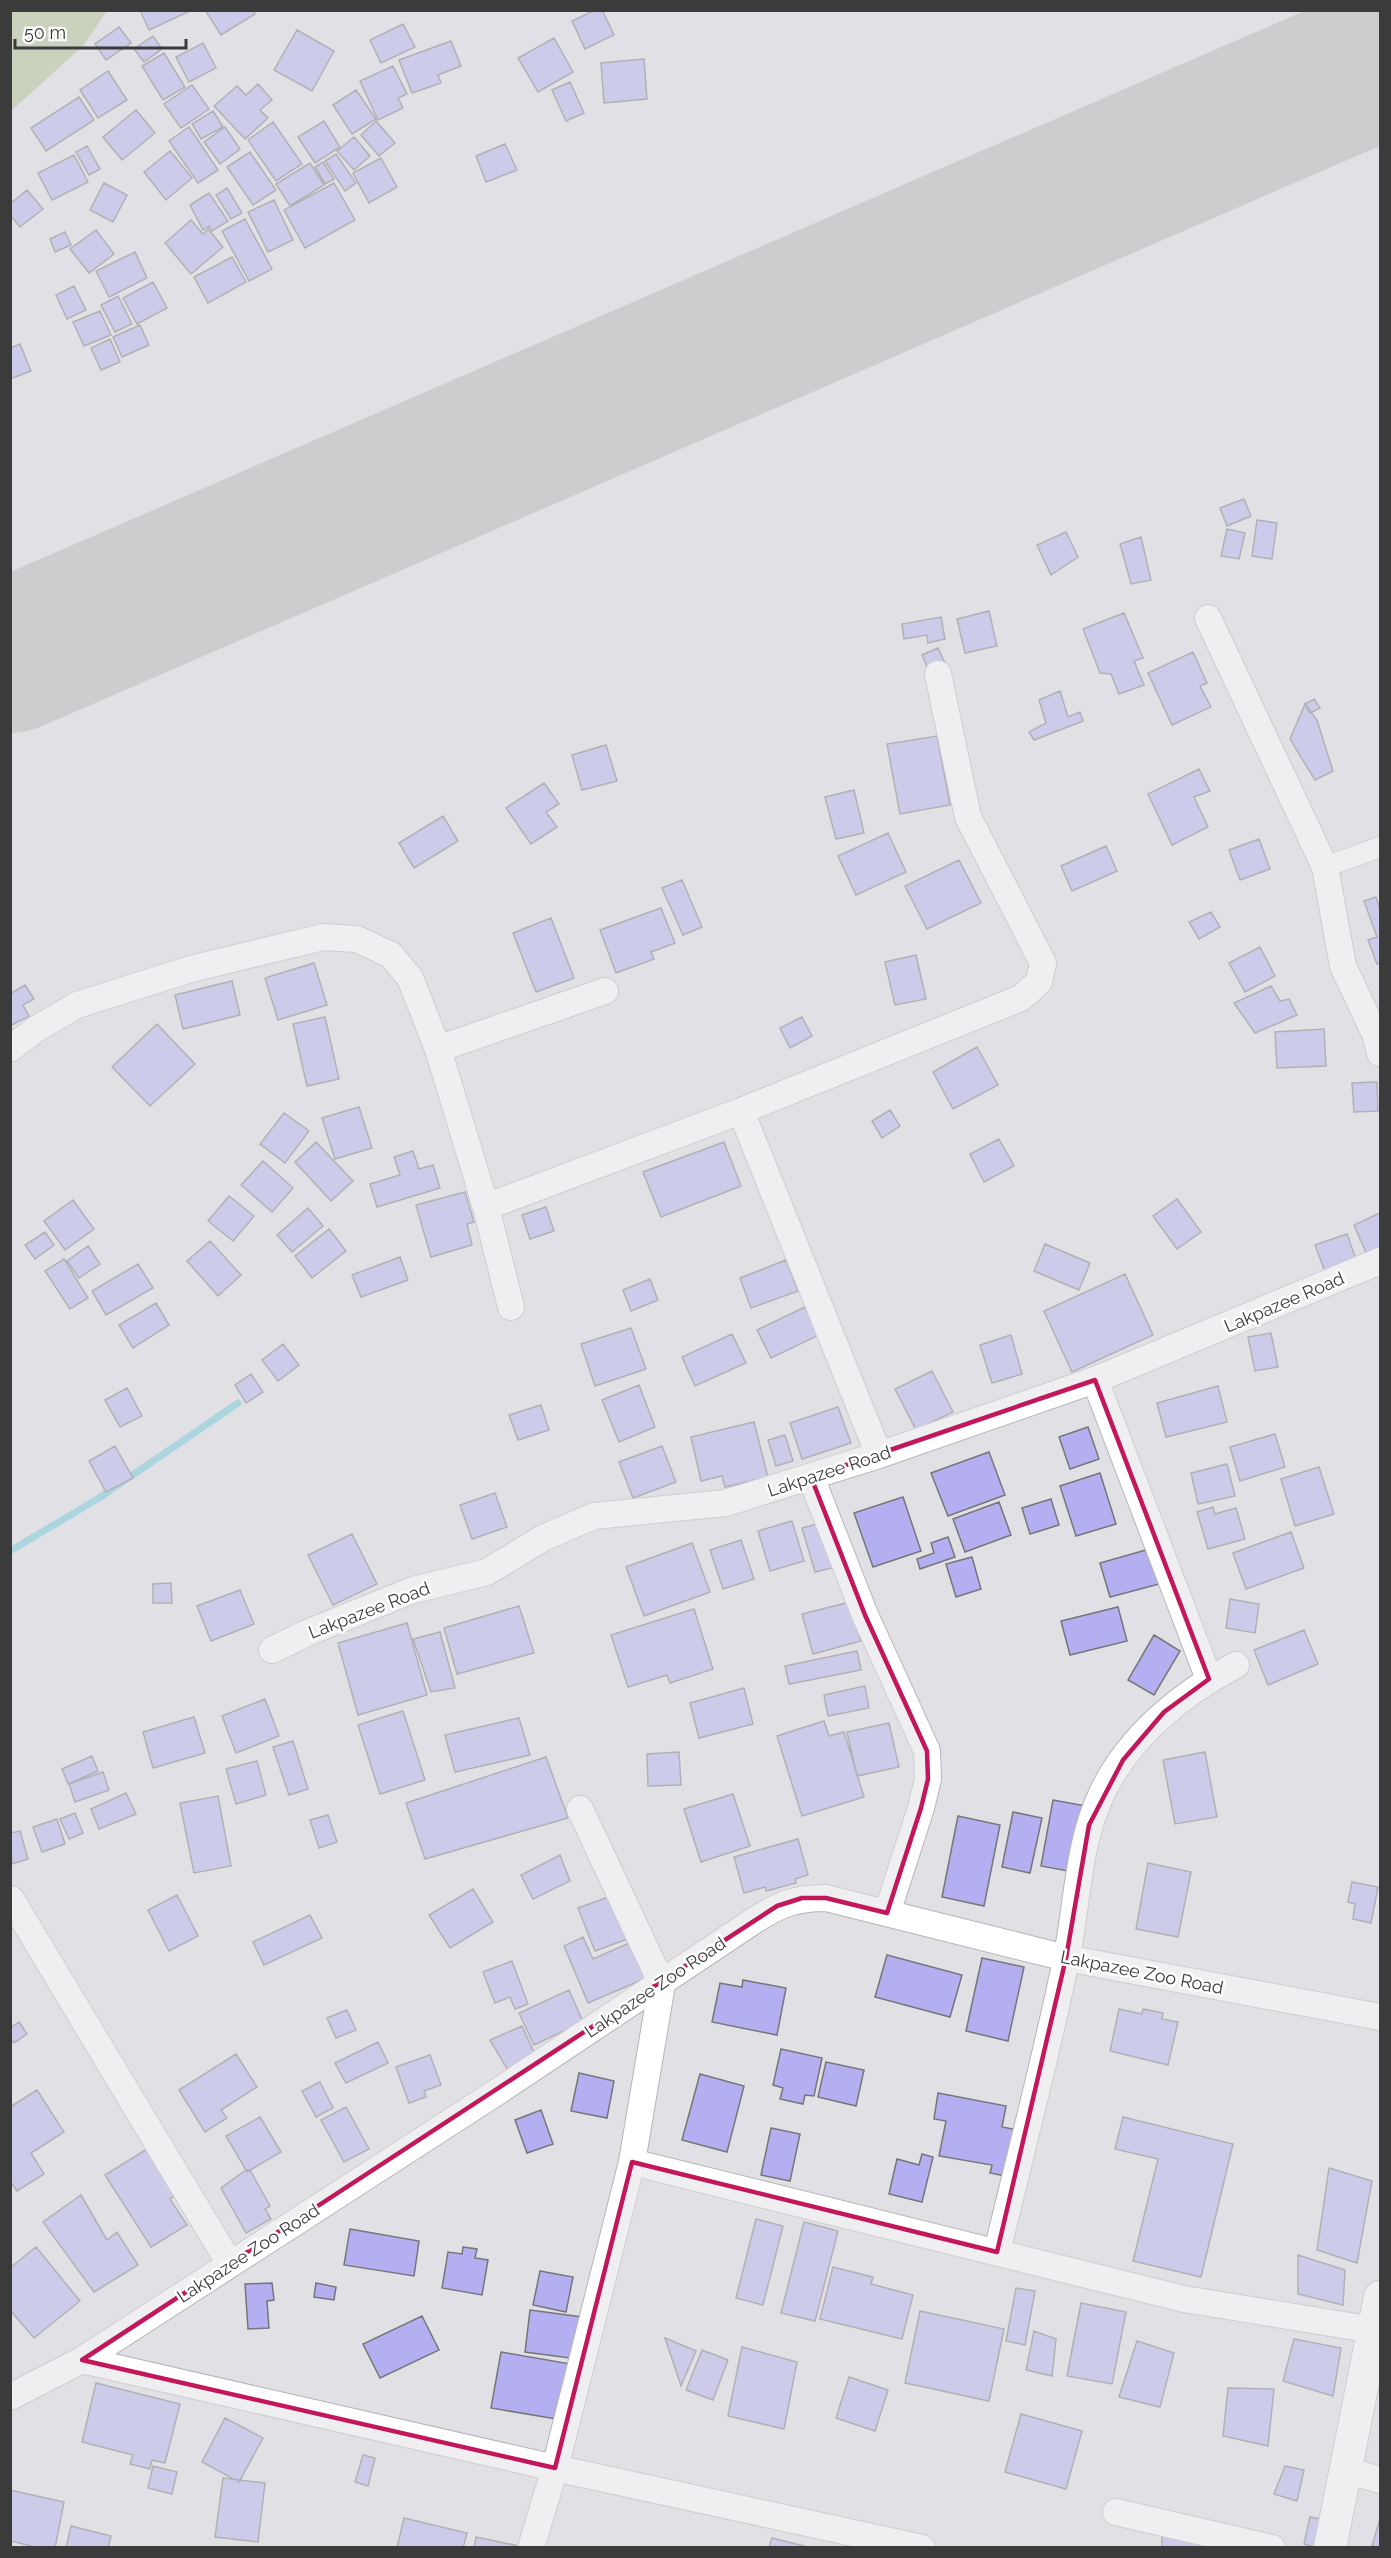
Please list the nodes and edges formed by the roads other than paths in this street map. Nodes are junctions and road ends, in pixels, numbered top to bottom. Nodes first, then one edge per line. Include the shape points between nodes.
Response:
1 (1208, 618) dead end
2 (938, 674) dead end
3 (1380, 847) edge
4 (1325, 867) junction
5 (605, 991) dead end
6 (10, 1049) edge
7 (438, 1049) junction
8 (1380, 1053) edge
9 (741, 1111) junction
10 (486, 1207) junction
11 (1380, 1261) edge
12 (511, 1307) dead end
13 (1095, 1380) junction
14 (879, 1455) junction
15 (811, 1477) junction
16 (272, 1650) dead end
17 (1236, 1665) dead end
18 (1209, 1679) junction
19 (580, 1809) dead end
20 (11, 1899) edge
21 (887, 1913) junction
22 (1066, 1958) junction
23 (662, 1984) junction
24 (1380, 2017) edge
25 (632, 2162) junction
26 (997, 2252) junction
27 (230, 2264) junction
28 (1380, 2297) edge
29 (1374, 2330) junction
30 (82, 2360) junction
31 (10, 2397) edge
32 (555, 2468) junction
33 (1347, 2470) junction
34 (1380, 2480) edge
35 (1116, 2512) dead end
36 (531, 2547) edge
37 (921, 2547) edge
38 (1272, 2547) edge
39 (1330, 2547) edge

1 - 4 street
2 - 9 street via 968,817 1043,963 1040,982 1021,998
3 - 4 street
4 - 8 street via 1343,966
5 - 7 street
6 - 7 street via 77,1005 191,969 323,937 357,939 391,955 410,978
7 - 10 street
9 - 10 street
9 - 14 street
10 - 12 street
11 - 13 street, Lakpazee Road
13 - 14 street, Lakpazee Road
13 - 18 street
14 - 15 street, Lakpazee Road
15 - 16 street, Lakpazee Road via 726,1503 594,1516 543,1538 487,1572 414,1590
15 - 21 street via 865,1615 927,1751 924,1798
17 - 18 street
18 - 22 street via 1164,1712 1103,1790 1080,1865
19 - 23 street
20 - 27 street
21 - 22 street, Lakpazee Zoo Road
21 - 23 street, Lakpazee Zoo Road via 826,1898 802,1898 777,1906
22 - 24 street, Lakpazee Zoo Road
22 - 26 street
23 - 25 street
23 - 27 street, Lakpazee Zoo Road
25 - 26 street
25 - 32 street
26 - 29 street via 1184,2299
27 - 30 street, Lakpazee Zoo Road
28 - 29 street
29 - 33 street
30 - 31 street, Lakpazee Zoo Road
30 - 32 street
32 - 36 street
32 - 37 street
33 - 34 street
33 - 39 street
35 - 38 street

